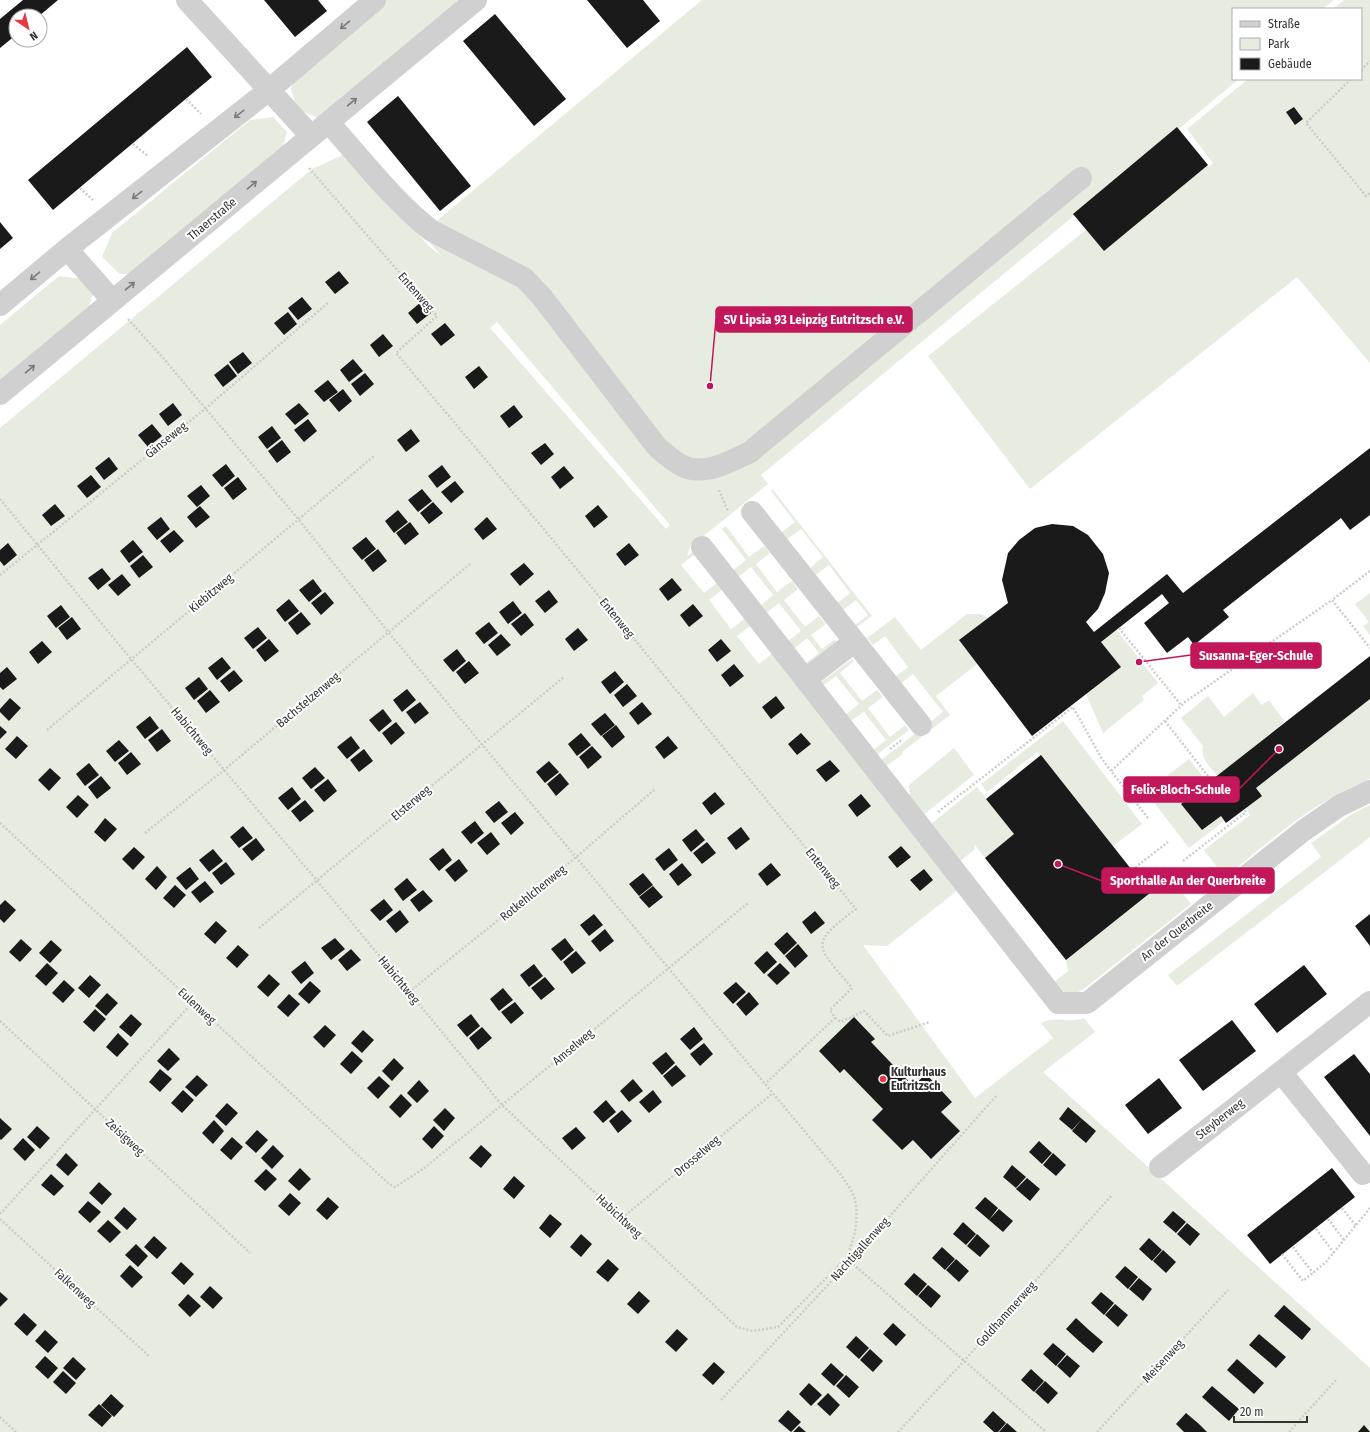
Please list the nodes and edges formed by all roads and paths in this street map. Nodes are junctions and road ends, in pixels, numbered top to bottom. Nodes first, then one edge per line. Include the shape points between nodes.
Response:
1 (187, 0) edge
2 (375, 0) edge
3 (476, 0) edge
4 (1370, 61) edge
5 (1362, 69) edge
6 (1350, 80) edge
7 (269, 90) junction
8 (186, 99) dead end
9 (205, 117) dead end
10 (328, 122) junction
11 (311, 136) junction
12 (133, 144) dead end
13 (294, 150) junction
14 (153, 161) dead end
15 (1081, 178) dead end
16 (80, 188) dead end
17 (1370, 193) edge
18 (95, 202) dead end
19 (67, 249) junction
20 (112, 300) junction
21 (329, 302) dead end
22 (0, 305) edge
23 (0, 394) edge
24 (206, 408) junction
25 (374, 456) dead end
26 (711, 468) junction
27 (0, 499) edge
28 (752, 512) joint
29 (299, 520) junction
30 (37, 544) junction
31 (702, 547) dead end
32 (470, 564) dead end
33 (1370, 571) edge
34 (0, 575) edge
35 (1332, 600) junction
36 (1119, 628) dead end
37 (389, 633) junction
38 (854, 642) junction
39 (1370, 648) edge
40 (131, 659) junction
41 (564, 677) dead end
42 (806, 679) junction
43 (1181, 706) junction
44 (1165, 720) junction
45 (921, 725) joint
46 (47, 730) dead end
47 (481, 745) junction
48 (872, 763) junction
49 (224, 770) junction
50 (1111, 771) junction
51 (1211, 780) dead end
52 (654, 790) dead end
53 (1370, 791) edge
54 (1244, 809) dead end
55 (1148, 818) dead end
56 (0, 824) edge
57 (920, 826) junction
58 (145, 834) dead end
59 (1168, 842) dead end
60 (575, 858) junction
61 (1183, 861) dead end
62 (1132, 870) dead end
63 (318, 881) junction
64 (748, 903) dead end
65 (259, 928) dead end
66 (668, 969) junction
67 (409, 992) junction
68 (193, 1002) junction
69 (1370, 1002) edge
70 (835, 1018) junction
71 (0, 1022) edge
72 (930, 1022) dead end
73 (1281, 1072) junction
74 (765, 1084) junction
75 (773, 1093) junction
76 (997, 1095) dead end
77 (502, 1106) junction
78 (95, 1110) junction
79 (1160, 1167) dead end
80 (1363, 1174) dead end
81 (395, 1187) joint
82 (1112, 1195) dead end
83 (1342, 1208) dead end
84 (1370, 1208) edge
85 (0, 1214) edge
86 (622, 1218) junction
87 (0, 1219) edge
88 (1328, 1219) dead end
89 (1356, 1226) junction
90 (1316, 1229) dead end
91 (1344, 1240) junction
92 (1293, 1247) dead end
93 (250, 1253) dead end
94 (1334, 1253) junction
95 (1282, 1254) dead end
96 (846, 1258) junction
97 (850, 1261) junction
98 (1313, 1273) junction
99 (1228, 1290) dead end
100 (150, 1358) dead end
101 (964, 1361) junction
102 (1336, 1380) dead end
103 (721, 1400) dead end
104 (0, 1417) edge
105 (16, 1432) edge
106 (898, 1432) edge
107 (1046, 1432) edge
108 (1097, 1432) edge
109 (1289, 1432) edge

1 - 7 street
2 -> 7 street
10 -> 3 street, Thaerstraße
4 - 5 path
6 - 17 path via 1306,123 1366,196
7 - 11 street
7 -> 19 street
8 - 9 path
10 - 11 street, Thaerstraße
10 - 26 street via 423,225 524,278 542,297 657,447 680,465 702,470
11 - 13 street, Thaerstraße
12 - 14 path
20 -> 13 street, Thaerstraße
13 - 70 path, Entenweg via 437,316 396,352 856,909 830,929 824,937 822,946 824,955 852,988 830,1010
15 - 26 street via 750,452 725,465
16 - 18 path
19 - 20 street
19 -> 22 street
23 -> 20 street, Thaerstraße
20 - 24 path
21 - 24 path, Gänseweg
24 - 29 path
24 - 30 path, Gänseweg
25 - 29 path, Kiebitzweg
26 - 28 path via 729,515 736,517
27 - 30 path, Habichtweg
28 - 38 street
29 - 37 path
29 - 40 path, Kiebitzweg
30 - 34 path, Gänseweg
30 - 40 path, Habichtweg
31 - 42 street
32 - 37 path, Bachstelzenweg
33 - 35 path
35 - 39 path
35 - 43 path
36 - 43 path
37 - 47 path
37 - 49 path, Bachstelzenweg
38 - 42 street
38 - 45 street
40 - 46 path, Kiebitzweg
40 - 49 path, Habichtweg
41 - 47 path, Elsterweg
42 - 48 street
43 - 44 path
44 - 50 path
44 - 51 path
45 - 48 path
47 - 60 path
47 - 63 path, Elsterweg
48 - 57 street
49 - 58 path, Bachstelzenweg
49 - 63 path, Habichtweg
50 - 55 path
50 - 57 path via 1072,706
52 - 60 path, Rotkehlchenweg
53 - 57 street, An der Querbreite via 1339,806 1303,831 1087,1003 1058,1003
54 - 61 path via 1246,812
56 - 68 path, Eulenweg
59 - 62 path
60 - 66 path
60 - 67 path, Rotkehlchenweg
63 - 65 path, Elsterweg
63 - 67 path, Habichtweg
64 - 66 path, Amselweg
66 - 74 path
66 - 77 path, Amselweg
67 - 77 path, Habichtweg
68 - 78 path
68 - 81 path, Eulenweg
69 - 73 street, Steyberweg
70 - 72 path via 841,1022 864,1011 888,1036
70 - 74 path
71 - 78 path, Zeisigweg
73 - 79 street, Steyberweg
73 - 80 street
74 - 75 path
75 - 86 path, Drosselweg
75 - 96 path via 841,1175 852,1192 856,1226
76 - 97 path, Nachtigallenweg
77 - 81 path, Amselweg via 423,1169
77 - 86 path, Habichtweg
78 - 85 path
78 - 93 path, Zeisigweg
82 - 101 path, Goldhammerweg
83 - 89 path
84 - 89 path
86 - 96 path, Habichtweg via 737,1327 753,1331 778,1327
87 - 100 path, Falkenweg
88 - 91 path
89 - 91 path
90 - 94 path
91 - 94 path
92 - 98 path
94 - 98 path
95 - 98 path via 1303,1281
96 - 97 path
97 - 101 path
97 - 103 path, Nachtigallenweg
99 - 108 path, Meisenweg
101 - 106 path, Goldhammerweg
101 - 107 path
102 - 109 path
104 - 105 path

